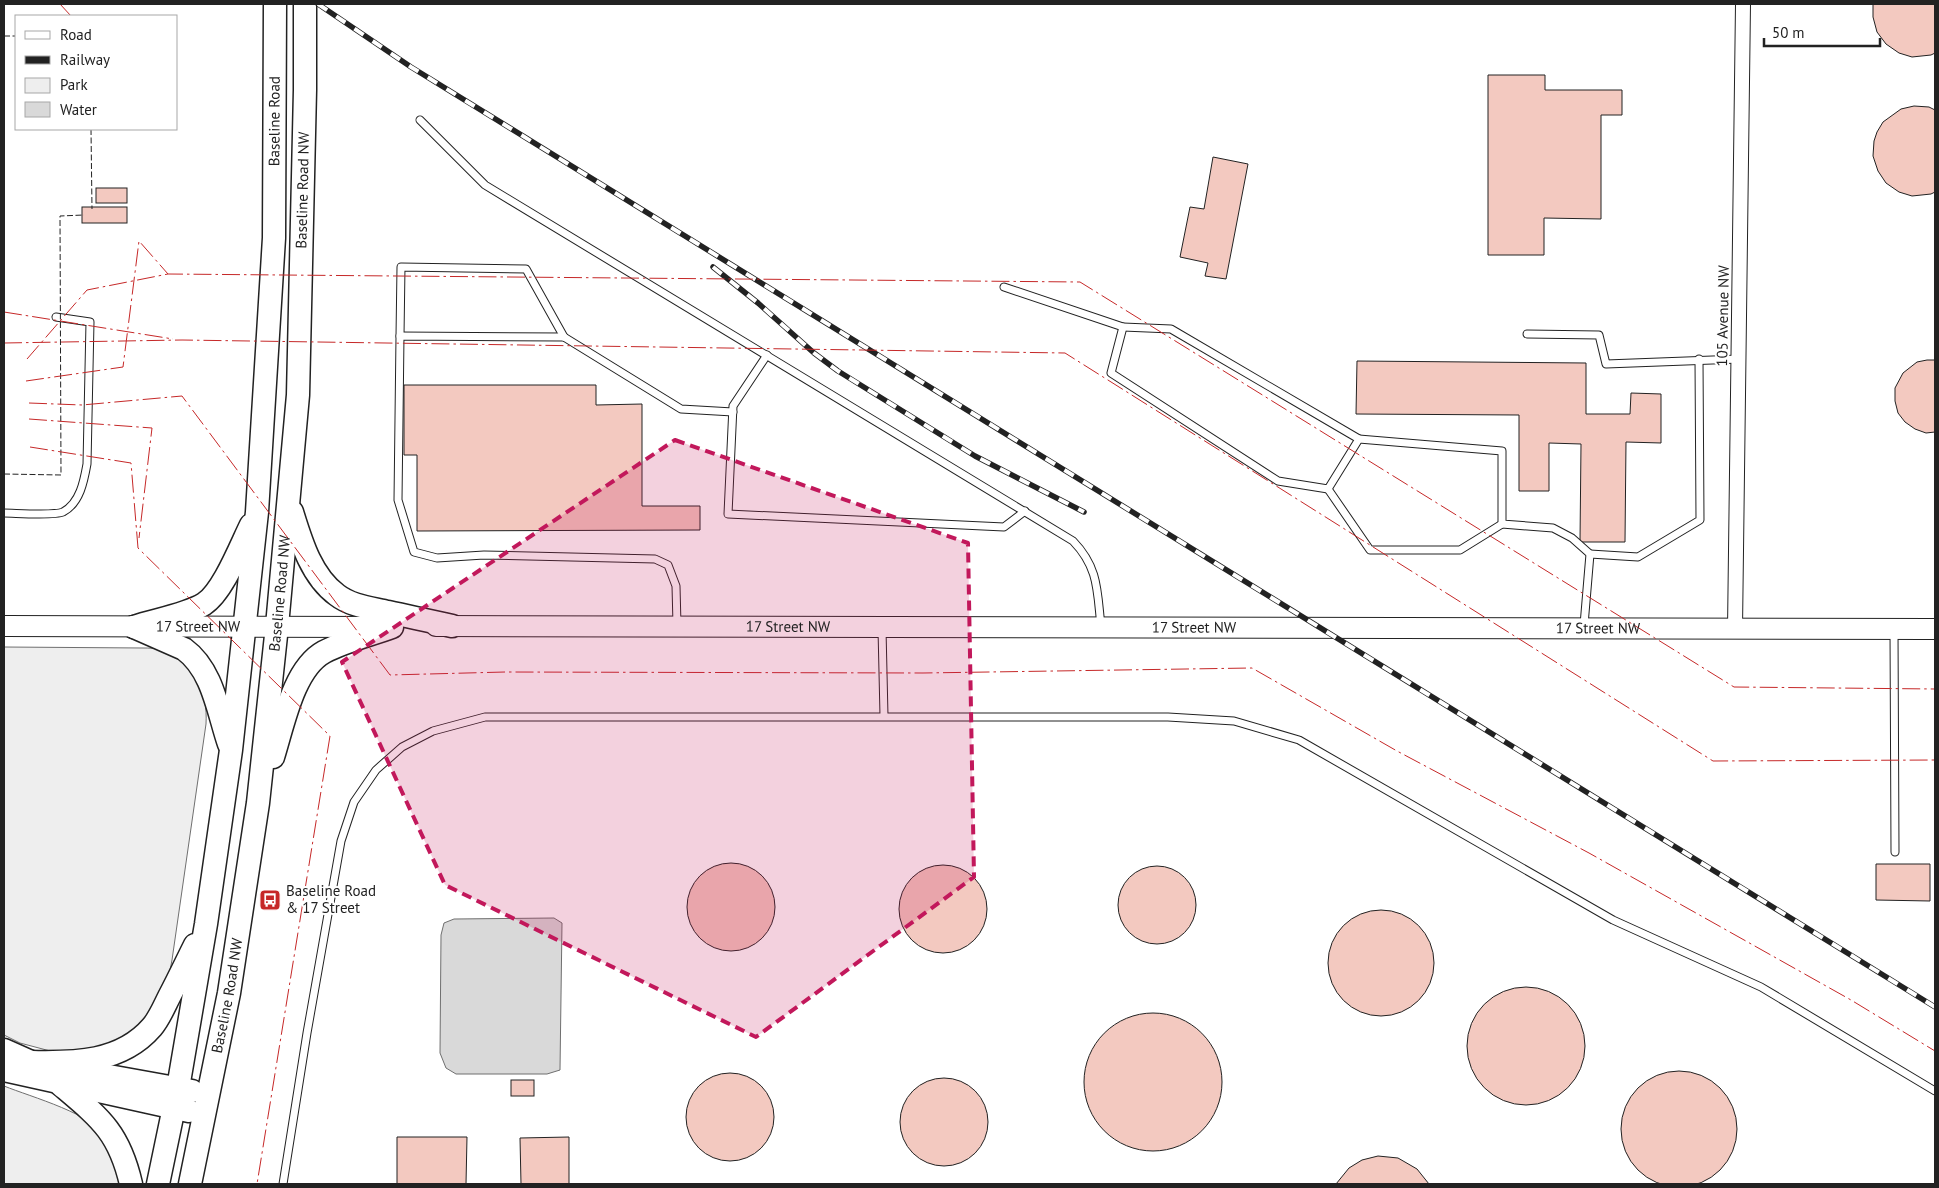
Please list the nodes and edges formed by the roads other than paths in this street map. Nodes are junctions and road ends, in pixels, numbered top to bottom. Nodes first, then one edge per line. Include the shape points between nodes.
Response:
1 (274, 4) edge
2 (305, 4) edge
3 (1743, 4) edge
4 (305, 90) joint
5 (420, 120) dead end
6 (274, 238) joint
7 (1004, 287) dead end
8 (56, 317) dead end
9 (1123, 327) junction
10 (1527, 334) dead end
11 (400, 336) junction
12 (564, 337) junction
13 (767, 355) junction
14 (1699, 359) junction
15 (1739, 359) junction
16 (732, 412) junction
17 (1359, 439) junction
18 (1328, 489) junction
19 (288, 498) junction
20 (1025, 511) junction
21 (257, 512) junction
22 (4, 513) edge
23 (1502, 524) junction
24 (1590, 554) junction
25 (4, 626) edge
26 (277, 626) junction
27 (452, 626) junction
28 (134, 627) junction
29 (245, 627) junction
30 (392, 627) junction
31 (882, 627) junction
32 (1101, 627) junction
33 (677, 628) junction
34 (1584, 628) junction
35 (1894, 628) junction
36 (1935, 628) edge
37 (1735, 629) junction
38 (884, 716) junction
39 (231, 750) junction
40 (258, 804) junction
41 (1895, 852) dead end
42 (206, 924) junction
43 (4, 1050) edge
44 (31, 1062) junction
45 (4, 1070) edge
46 (59, 1083) junction
47 (1935, 1091) edge
48 (176, 1098) junction
49 (206, 1104) junction
50 (131, 1184) edge
51 (158, 1184) edge
52 (190, 1184) edge
53 (283, 1184) edge

1 - 6 main road, Baseline Road
2 - 4 main road, Baseline Road
3 - 15 street, 105 Avenue NW
4 - 19 main road, Baseline Road NW via 298,395
5 - 13 lane via 485,184
6 - 21 main road, Baseline Road NW
7 - 9 lane
8 - 22 lane via 90,322 87,464 83,486 74,502 62,512
9 - 17 lane via 1170,329
9 - 18 lane via 1111,373 1278,481
10 - 14 lane via 1599,335 1606,364
11 - 12 lane
11 - 12 lane via 401,267 526,269
11 - 33 lane via 398,500 414,552 437,558 484,555 654,559 668,565 676,586
12 - 16 lane via 681,409
13 - 16 lane
13 - 20 lane
14 - 15 lane
14 - 24 lane via 1700,520 1638,557
15 - 37 street, 105 Avenue NW
16 - 20 lane via 728,514 1004,527
17 - 18 lane
17 - 23 lane via 1502,451
18 - 23 lane via 1370,550 1460,550
19 - 26 main road, Baseline Road NW
19 - 27 main road via 310,563 325,585 338,596 359,605
20 - 32 lane via 1073,541 1084,553 1096,577
21 - 28 main road via 216,592 189,610
21 - 29 main road, Baseline Road NW
23 - 24 lane via 1553,528 1572,538
24 - 34 lane
25 - 28 main road, 17 Street NW
26 - 29 main road, 17 Street NW
26 - 30 main road, 17 Street NW
26 - 40 main road, Baseline Road NW
27 - 30 main road, 17 Street NW
27 - 33 main road, 17 Street NW
28 - 29 main road, 17 Street NW
28 - 39 main road via 191,654 208,679
29 - 39 main road, Baseline Road NW
30 - 40 main road via 322,653 308,666 294,688
31 - 32 main road, 17 Street NW
31 - 33 main road, 17 Street NW
31 - 38 lane
32 - 34 main road, 17 Street NW
34 - 37 main road, 17 Street NW
35 - 36 main road, 17 Street NW
35 - 37 main road, 17 Street NW
35 - 41 lane
38 - 47 lane via 1168,717 1234,721 1299,740 1613,920 1761,987
38 - 53 lane via 485,717 433,731 402,746 376,770 354,802 340,841
39 - 42 main road, Baseline Road NW
40 - 49 main road, Baseline Road NW via 229,992
42 - 44 main road via 161,1013 153,1026 133,1044 116,1054 92,1059 63,1063
42 - 48 main road, Baseline Road NW
43 - 44 main road
44 - 48 main road
45 - 46 main road
46 - 48 main road
46 - 50 main road via 111,1132 126,1164
48 - 49 main road
48 - 51 main road
49 - 52 main road

